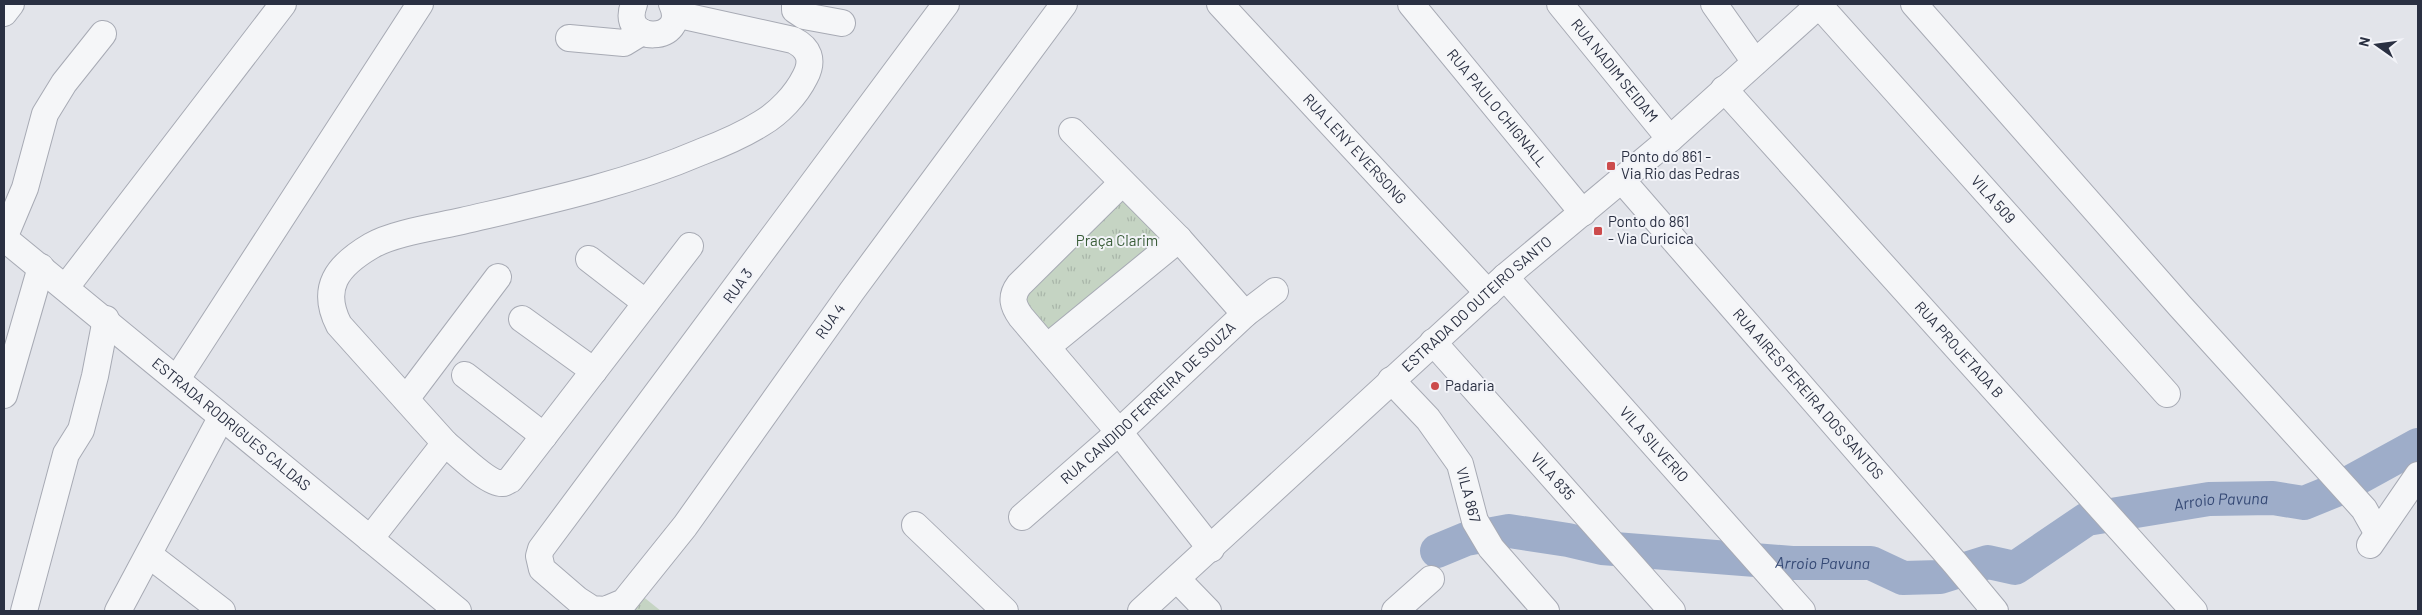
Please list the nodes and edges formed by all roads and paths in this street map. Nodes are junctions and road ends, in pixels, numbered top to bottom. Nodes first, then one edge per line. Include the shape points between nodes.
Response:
1 (11, 4) edge
2 (283, 4) edge
3 (420, 4) edge
4 (629, 4) edge
5 (794, 4) edge
6 (946, 4) edge
7 (1220, 4) edge
8 (1411, 4) edge
9 (1560, 4) edge
10 (1714, 4) edge
11 (1819, 4) edge
12 (1914, 4) edge
13 (1061, 8) edge
14 (686, 10) edge
15 (4, 13) edge
16 (842, 23) dead end
17 (642, 32) junction
18 (103, 34) dead end
19 (569, 38) dead end
20 (1755, 62) junction
21 (1724, 89) junction
22 (1072, 131) dead end
23 (1670, 139) junction
24 (1621, 179) junction
25 (1122, 183) junction
26 (1583, 213) junction
27 (4, 238) edge
28 (1179, 239) junction
29 (690, 246) dead end
30 (588, 259) dead end
31 (41, 268) junction
32 (498, 277) dead end
33 (1497, 285) junction
34 (66, 287) junction
35 (1275, 291) dead end
36 (646, 303) junction
37 (1245, 314) junction
38 (106, 319) junction
39 (522, 319) dead end
40 (1433, 342) junction
41 (1047, 347) junction
42 (594, 371) junction
43 (465, 376) dead end
44 (177, 379) junction
45 (1392, 380) junction
46 (2167, 394) dead end
47 (4, 395) edge
48 (406, 399) junction
49 (221, 418) junction
50 (1119, 432) junction
51 (544, 436) junction
52 (445, 443) junction
53 (2418, 475) edge
54 (1022, 517) dead end
55 (915, 525) dead end
56 (370, 539) junction
57 (1211, 549) junction
58 (157, 561) dead end
59 (1177, 579) junction
60 (1431, 579) dead end
61 (191, 601) edge
62 (1988, 603) edge
63 (580, 607) edge
64 (453, 610) edge
65 (24, 611) edge
66 (118, 611) edge
67 (222, 611) edge
68 (1005, 611) edge
69 (1141, 611) edge
70 (1208, 611) edge
71 (1395, 611) edge
72 (1546, 611) edge
73 (1672, 611) edge
74 (1802, 611) edge
75 (2194, 611) edge

1 - 15 street
2 - 34 street
3 - 44 street
4 - 17 street via 633,20
5 - 16 street via 795,10 804,16
6 - 63 street, RUA 3 via 541,549 542,570
7 - 33 street, RUA LENY EVERSONG
8 - 26 street, RUA PAULO CHIGNALL
9 - 23 street, RUA NADIM SEIDAM
10 - 20 street
11 - 20 street, ESTRADA DO OUTEIRO SANTO
11 - 46 street, VILA 509
12 - 53 street via 2364,509 2373,538
13 - 63 street, RUA 4 via 852,291 685,526 624,602 605,610
14 - 17 street via 664,33 649,35
14 - 48 street via 793,40 804,46 810,67 805,78 784,106 764,123 670,165 566,198 406,234 372,246 347,263 333,284 331,310 339,325
17 - 19 street via 624,43
18 - 27 street via 64,82 45,114 25,188
20 - 21 street, ESTRADA DO OUTEIRO SANTO
21 - 23 street, ESTRADA DO OUTEIRO SANTO
21 - 75 street, RUA PROJETADA B
22 - 25 street
23 - 24 street, ESTRADA DO OUTEIRO SANTO
24 - 26 street, ESTRADA DO OUTEIRO SANTO
24 - 62 street, RUA AIRES PEREIRA DOS SANTOS
25 - 28 street
25 - 41 street via 1019,285 1013,295 1018,312
26 - 33 street, ESTRADA DO OUTEIRO SANTO
27 - 31 street, ESTRADA RODRIGUES CALDAS
28 - 37 street
28 - 41 street
29 - 36 street
30 - 36 street
31 - 34 street, ESTRADA RODRIGUES CALDAS
31 - 47 street
32 - 48 street
33 - 40 street, ESTRADA DO OUTEIRO SANTO
33 - 74 street, VILA SILVERIO
34 - 38 street, ESTRADA RODRIGUES CALDAS
35 - 37 street, RUA CANDIDO FERREIRA DE SOUZA
36 - 42 street
37 - 50 street, RUA CANDIDO FERREIRA DE SOUZA
38 - 44 street, ESTRADA RODRIGUES CALDAS
38 - 65 street via 81,430 66,454
39 - 42 street
40 - 45 street, ESTRADA DO OUTEIRO SANTO
40 - 73 street, VILA 835
41 - 50 street
42 - 51 street
43 - 51 street
44 - 49 street, ESTRADA RODRIGUES CALDAS
45 - 57 street, ESTRADA DO OUTEIRO SANTO
45 - 72 street, VILA 867 via 1428,419 1460,464 1475,521 1491,548
48 - 52 street
49 - 56 street, ESTRADA RODRIGUES CALDAS
49 - 66 street
50 - 54 street, RUA CANDIDO FERREIRA DE SOUZA
50 - 57 street
51 - 52 street via 510,480 503,483 479,472
52 - 56 street
55 - 68 street
56 - 64 street, ESTRADA RODRIGUES CALDAS
57 - 59 street, ESTRADA DO OUTEIRO SANTO
58 - 61 street
59 - 69 street, ESTRADA DO OUTEIRO SANTO
59 - 70 street
60 - 71 street
61 - 67 street

